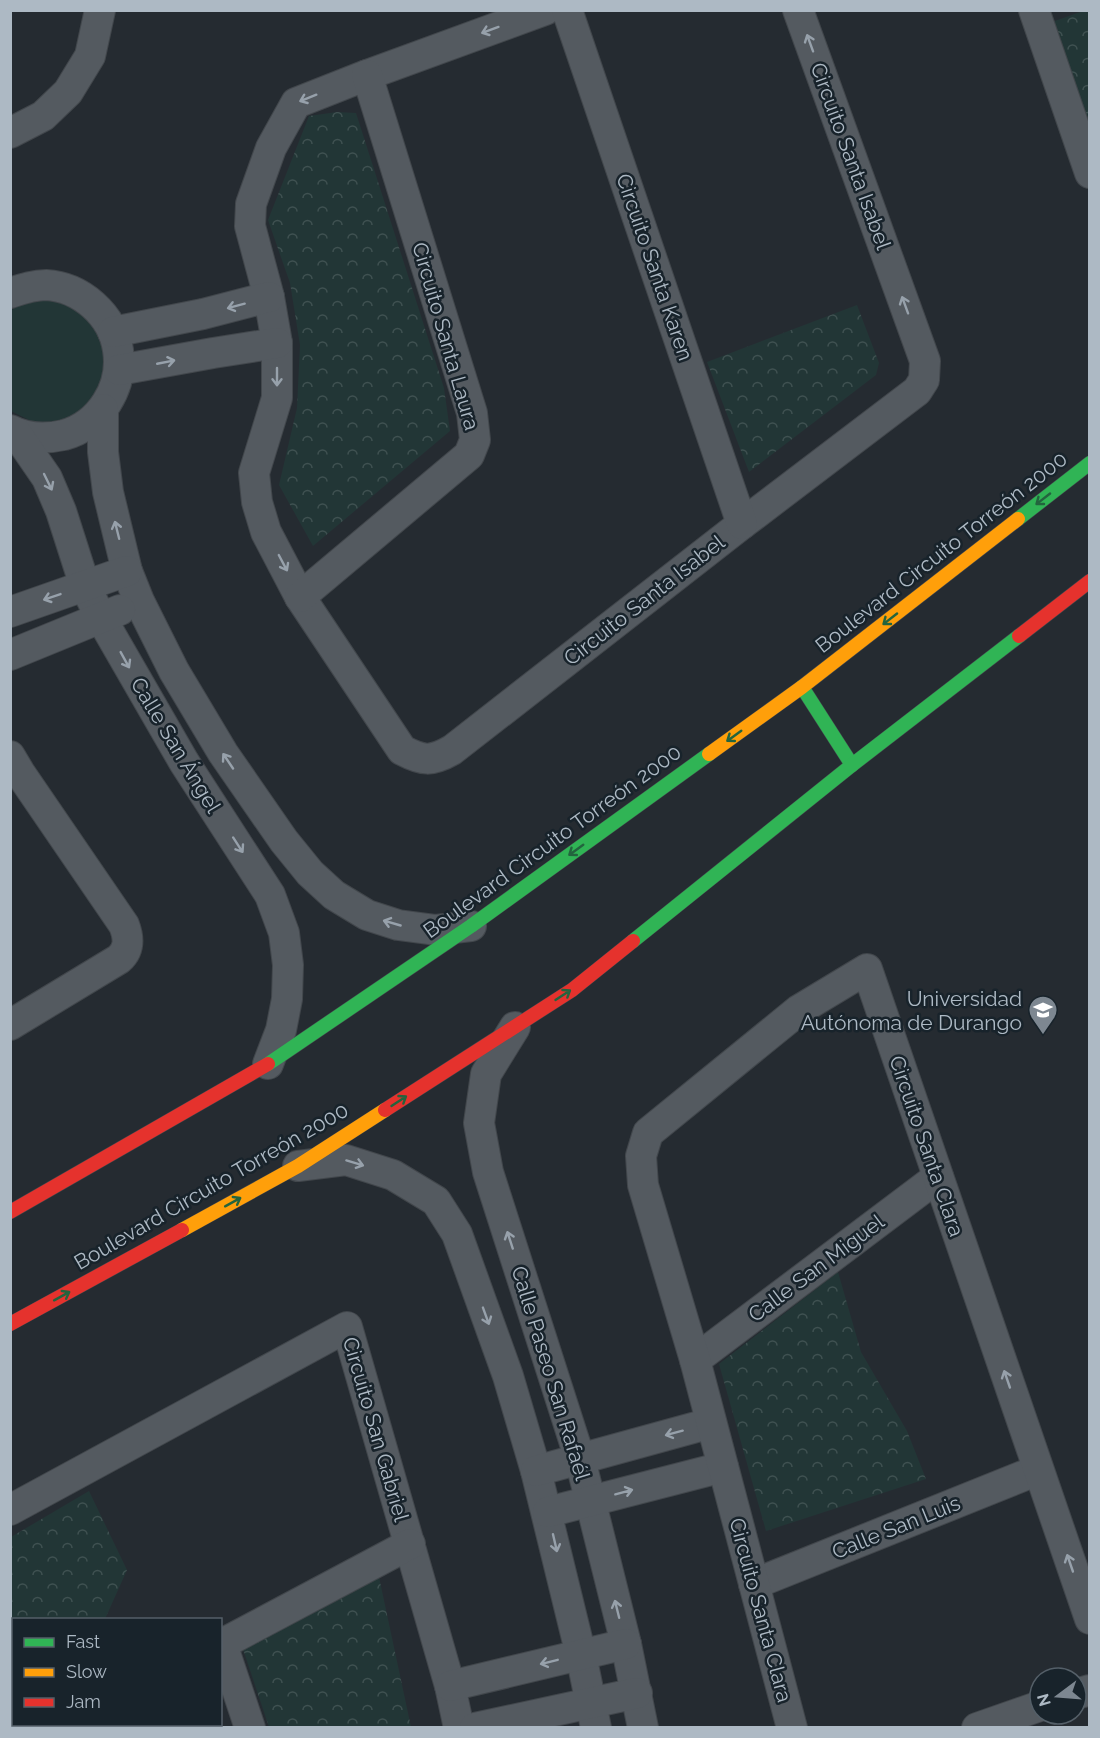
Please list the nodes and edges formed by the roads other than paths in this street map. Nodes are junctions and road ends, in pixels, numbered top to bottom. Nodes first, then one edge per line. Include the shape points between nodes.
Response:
1 (100, 10) edge
2 (545, 10) edge
3 (567, 10) edge
4 (798, 10) edge
5 (1034, 10) edge
6 (367, 75) junction
7 (10, 133) edge
8 (1089, 173) edge
9 (10, 293) edge
10 (269, 297) junction
11 (113, 332) junction
12 (277, 343) junction
13 (118, 370) junction
14 (103, 409) junction
15 (13, 432) edge
16 (1089, 463) edge
17 (742, 524) junction
18 (127, 571) junction
19 (1089, 581) edge
20 (85, 586) junction
21 (300, 597) junction
22 (139, 601) junction
23 (10, 612) edge
24 (101, 618) junction
25 (10, 655) edge
26 (802, 687) junction
27 (852, 765) junction
28 (14, 769) edge
29 (471, 926) junction
30 (10, 1024) edge
31 (515, 1027) junction
32 (268, 1064) junction
33 (298, 1166) junction
34 (938, 1177) junction
35 (10, 1212) edge
36 (10, 1324) edge
37 (694, 1360) junction
38 (711, 1423) junction
39 (580, 1459) junction
40 (723, 1467) junction
41 (1038, 1470) junction
42 (536, 1471) junction
43 (590, 1501) junction
44 (10, 1510) edge
45 (548, 1512) junction
46 (410, 1544) junction
47 (754, 1584) junction
48 (1089, 1618) edge
49 (626, 1644) junction
50 (581, 1654) junction
51 (450, 1686) junction
52 (637, 1693) junction
53 (1028, 1710) edge
54 (593, 1715) edge
55 (250, 1728) edge
56 (459, 1728) edge
57 (475, 1728) edge
58 (643, 1728) edge
59 (792, 1728) edge
60 (977, 1728) edge

1 - 7 street via 90,56 68,92 43,116
2 -> 6 street, Circuito Santa Isabel
3 - 17 street, Circuito Santa Karen
17 -> 4 street, Circuito Santa Isabel via 917,391 924,380 925,360
5 - 8 street
6 -> 10 street, Circuito Santa Isabel via 297,103 271,148 250,204 250,226
6 - 21 street, Circuito Santa Laura via 472,413 475,440 469,455
9 - 11 street via 46,285 67,289 102,313
10 -> 11 street
10 - 12 street, Circuito Santa Isabel
11 - 13 street
13 -> 12 street
12 -> 21 street, Circuito Santa Isabel via 277,398 254,473 266,532
13 - 14 street via 114,391
14 - 15 street via 73,432 54,437 35,438
18 -> 14 street, Calle San Ángel via 108,492
15 -> 20 street, Calle San Ángel via 46,478
16 -> 26 main road, Boulevard Circuito Torreón 2000
17 - 21 street, Circuito Santa Isabel via 452,750 429,759 402,750
18 - 20 street
18 - 22 street, Calle San Ángel
19 - 27 main road, Boulevard Circuito Torreón 2000
20 -> 23 street
20 - 24 street, Calle San Ángel
22 - 24 street
29 -> 22 street, Calle San Ángel via 436,930 377,919 334,895 310,873 223,753 174,671
24 - 25 street
24 -> 32 street, Calle San Ángel via 184,762 270,895 284,933 288,965 281,1030
26 - 27 main road
26 -> 29 main road, Boulevard Circuito Torreón 2000
31 -> 27 main road, Boulevard Circuito Torreón 2000 via 572,990
28 - 30 street via 124,925 128,945 119,959
29 - 32 main road, Boulevard Circuito Torreón 2000
33 -> 31 main road, Boulevard Circuito Torreón 2000
39 -> 31 street, Calle Paseo San Rafaél via 488,1172 479,1123 486,1074
32 - 35 main road, Boulevard Circuito Torreón 2000
36 -> 33 main road, Boulevard Circuito Torreón 2000
33 -> 42 street, Calle Paseo San Rafaél via 346,1160 393,1175 436,1201 457,1234 508,1376
34 - 37 street, Calle San Miguel
34 - 37 street, Circuito Santa Clara via 867,969 799,1010 648,1133 642,1156 643,1185
41 -> 34 street, Circuito Santa Clara
37 - 38 street, Circuito Santa Clara
38 -> 39 street
38 - 40 street, Circuito Santa Clara
39 - 42 street
39 - 43 street, Calle Paseo San Rafaél
43 -> 40 street
40 - 47 street, Circuito Santa Clara
41 - 47 street, Calle San Luis
48 -> 41 street, Circuito Santa Clara
42 - 45 street, Calle Paseo San Rafaél
43 - 45 street
49 -> 43 street, Calle Paseo San Rafaél
44 - 46 street, Circuito San Gabriel via 347,1327
45 -> 50 street, Calle Paseo San Rafaél
46 - 51 street, Circuito San Gabriel
46 - 55 street via 222,1644
47 - 59 street, Circuito Santa Clara
49 - 50 street
49 - 52 street, Calle Paseo San Rafaél
50 -> 51 street
50 - 54 street, Calle Paseo San Rafaél
51 - 56 street, Circuito San Gabriel
52 - 54 street
52 - 58 street, Calle Paseo San Rafaél
53 - 60 street
54 - 57 street

